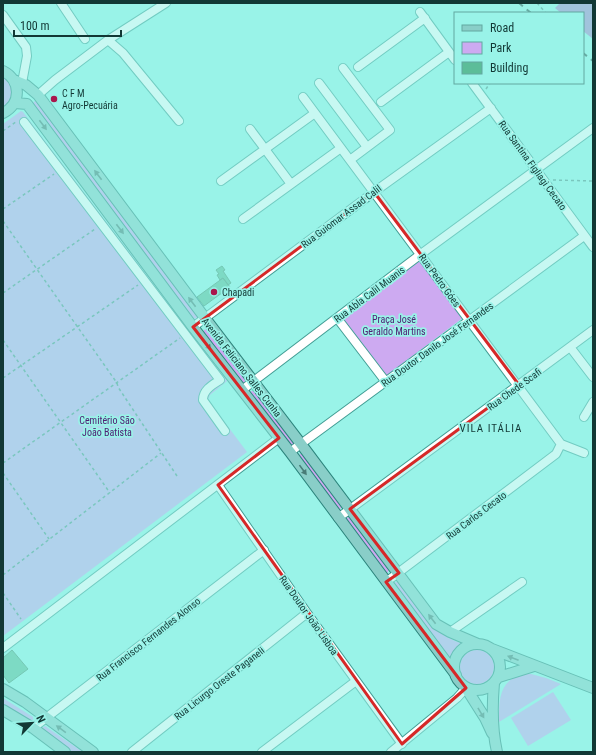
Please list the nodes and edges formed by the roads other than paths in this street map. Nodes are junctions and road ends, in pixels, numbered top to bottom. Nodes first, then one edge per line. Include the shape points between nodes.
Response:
1 (61, 3) edge
2 (166, 3) edge
3 (3, 15) edge
4 (85, 39) dead end
5 (108, 40) junction
6 (449, 52) junction
7 (454, 59) edge
8 (3, 64) edge
9 (358, 66) dead end
10 (343, 68) dead end
11 (12, 78) edge
12 (319, 83) dead end
13 (473, 84) edge
14 (38, 95) junction
15 (303, 97) dead end
16 (381, 102) dead end
17 (15, 103) junction
18 (27, 104) junction
19 (491, 108) junction
20 (3, 113) edge
21 (315, 113) junction
22 (24, 122) road end
23 (179, 122) dead end
24 (593, 128) edge
25 (250, 129) dead end
26 (341, 148) junction
27 (367, 148) junction
28 (264, 150) junction
29 (350, 160) junction
30 (536, 170) junction
31 (222, 181) dead end
32 (291, 184) junction
33 (374, 192) junction
34 (243, 219) dead end
35 (584, 236) junction
36 (593, 248) edge
37 (421, 254) junction
38 (205, 318) junction
39 (337, 318) junction
40 (470, 320) junction
41 (193, 327) junction
42 (592, 333) edge
43 (570, 347) junction
44 (593, 377) edge
45 (253, 381) junction
46 (386, 382) junction
47 (519, 385) junction
48 (242, 390) junction
49 (593, 402) edge
50 (584, 417) dead end
51 (225, 431) dead end
52 (279, 438) junction
53 (301, 444) junction
54 (561, 444) junction
55 (290, 452) junction
56 (584, 453) dead end
57 (218, 484) junction
58 (350, 509) junction
59 (338, 518) junction
60 (264, 550) junction
61 (399, 573) junction
62 (386, 582) junction
63 (522, 582) dead end
64 (307, 613) junction
65 (450, 632) junction
66 (478, 644) junction
67 (3, 648) edge
68 (492, 649) junction
69 (534, 666) junction
70 (456, 676) junction
71 (356, 680) junction
72 (497, 680) junction
73 (466, 688) junction
74 (593, 688) edge
75 (3, 689) edge
76 (3, 710) edge
77 (46, 718) junction
78 (33, 728) junction
79 (494, 738) junction
80 (402, 744) junction
81 (65, 752) edge
82 (92, 752) edge
83 (132, 752) edge
84 (262, 752) edge
85 (391, 752) edge
86 (497, 752) edge

1 - 4 street
2 - 5 street
3 - 11 street via 26,47 28,56
5 - 14 street
5 - 23 street via 123,54
6 - 7 street
6 - 9 street via 422,15
6 - 16 street
8 - 11 main road, Avenida Feliciano Salles Cunha
10 - 27 street via 390,130
11 - 14 main road, Avenida Feliciano Salles Cunha via 30,87
11 - 17 main road via 17,94
12 - 27 street
13 - 19 street, Rua Santina Figliagi Cecato
14 - 18 main road
38 -> 14 main road, Avenida Feliciano Salles Cunha
15 - 21 street, Rua Pedro Góes
17 - 18 main road
17 - 20 main road
18 -> 41 main road, Avenida Feliciano Salles Cunha
19 - 30 street, Rua Santina Figliagi Cecato
19 - 33 street, Rua Guiomar Assad Calil
21 - 26 street, Rua Pedro Góes
21 - 28 street
22 - 51 street via 220,380 204,393 203,400
24 - 30 street, Rua Abla Calil Muanis
25 - 28 street
26 - 29 street, Rua Pedro Góes
26 - 32 street
27 - 29 street
28 - 31 street
28 - 32 street
29 - 33 street, Rua Pedro Góes
30 - 35 street, Rua Santina Figliagi Cecato
30 - 37 street, Rua Abla Calil Muanis
32 - 34 street
33 - 37 street, Rua Pedro Góes
33 - 38 street, Rua Guiomar Assad Calil
35 - 36 street, Rua Santina Figliagi Cecato
35 - 40 street, Rua Doutor Danilo José Fernandes
37 - 39 street, Rua Abla Calil Muanis
37 - 40 street, Rua Pedro Góes
38 - 41 street, Rua Guiomar Assad Calil
38 - 45 main road, Avenida Feliciano Salles Cunha
39 - 45 street, Rua Abla Calil Muanis
39 - 46 street
40 - 46 street, Rua Doutor Danilo José Fernandes
40 - 47 street, Rua Pedro Góes
41 -> 48 main road, Avenida Feliciano Salles Cunha
42 - 43 street, Rua Chede Scafi
43 - 44 street
43 - 47 street, Rua Chede Scafi
45 - 48 street, Rua Abla Calil Muanis
45 - 53 main road, Avenida Feliciano Salles Cunha
46 - 53 street, Rua Doutor Danilo José Fernandes
47 - 54 street, Rua Pedro Góes
47 - 58 street, Rua Chede Scafi
48 - 52 main road, Avenida Feliciano Salles Cunha
49 - 50 street
52 - 55 main road, Avenida Feliciano Salles Cunha
52 - 57 street
53 - 55 street, Rua Doutor Danilo José Fernandes
53 - 58 main road, Avenida Feliciano Salles Cunha
54 - 56 street
54 - 61 street, Rua Carlos Cecato via 556,454
55 -> 59 main road, Avenida Feliciano Salles Cunha
57 - 60 street, Rua Doutor João Lisboa
57 - 67 street
58 - 59 street, Rua Chede Scafi
58 - 61 main road, Avenida Feliciano Salles Cunha
59 - 62 main road, Avenida Feliciano Salles Cunha
60 - 64 street, Rua Doutor João Lisboa
60 - 77 street, Rua Francisco Fernandes Alonso
61 - 62 street, Rua Carlos Cecato
65 -> 61 main road, Avenida Feliciano Salles Cunha via 436,624
62 - 70 main road, Avenida Feliciano Salles Cunha
63 - 65 street
64 - 71 street, Rua Doutor João Lisboa
64 - 83 street, Rua Licurgo Oreste Paganeli
65 - 66 main road, Avenida Feliciano Salles Cunha
66 - 68 main road
66 - 70 main road via 470,645 458,654 454,669
69 -> 68 main road
68 - 72 main road via 500,662 501,670
69 - 72 main road
69 - 74 main road
70 - 73 main road
71 - 80 street, Rua Doutor João Lisboa
71 - 84 street
72 - 73 main road via 488,688 481,690
72 - 79 main road via 492,706
73 -> 79 main road
73 - 80 street
75 - 77 main road
76 - 78 main road
77 - 78 street, Rua Francisco Fernandes Alonso
82 -> 77 main road
78 - 81 main road
79 - 86 main road
80 - 85 street

